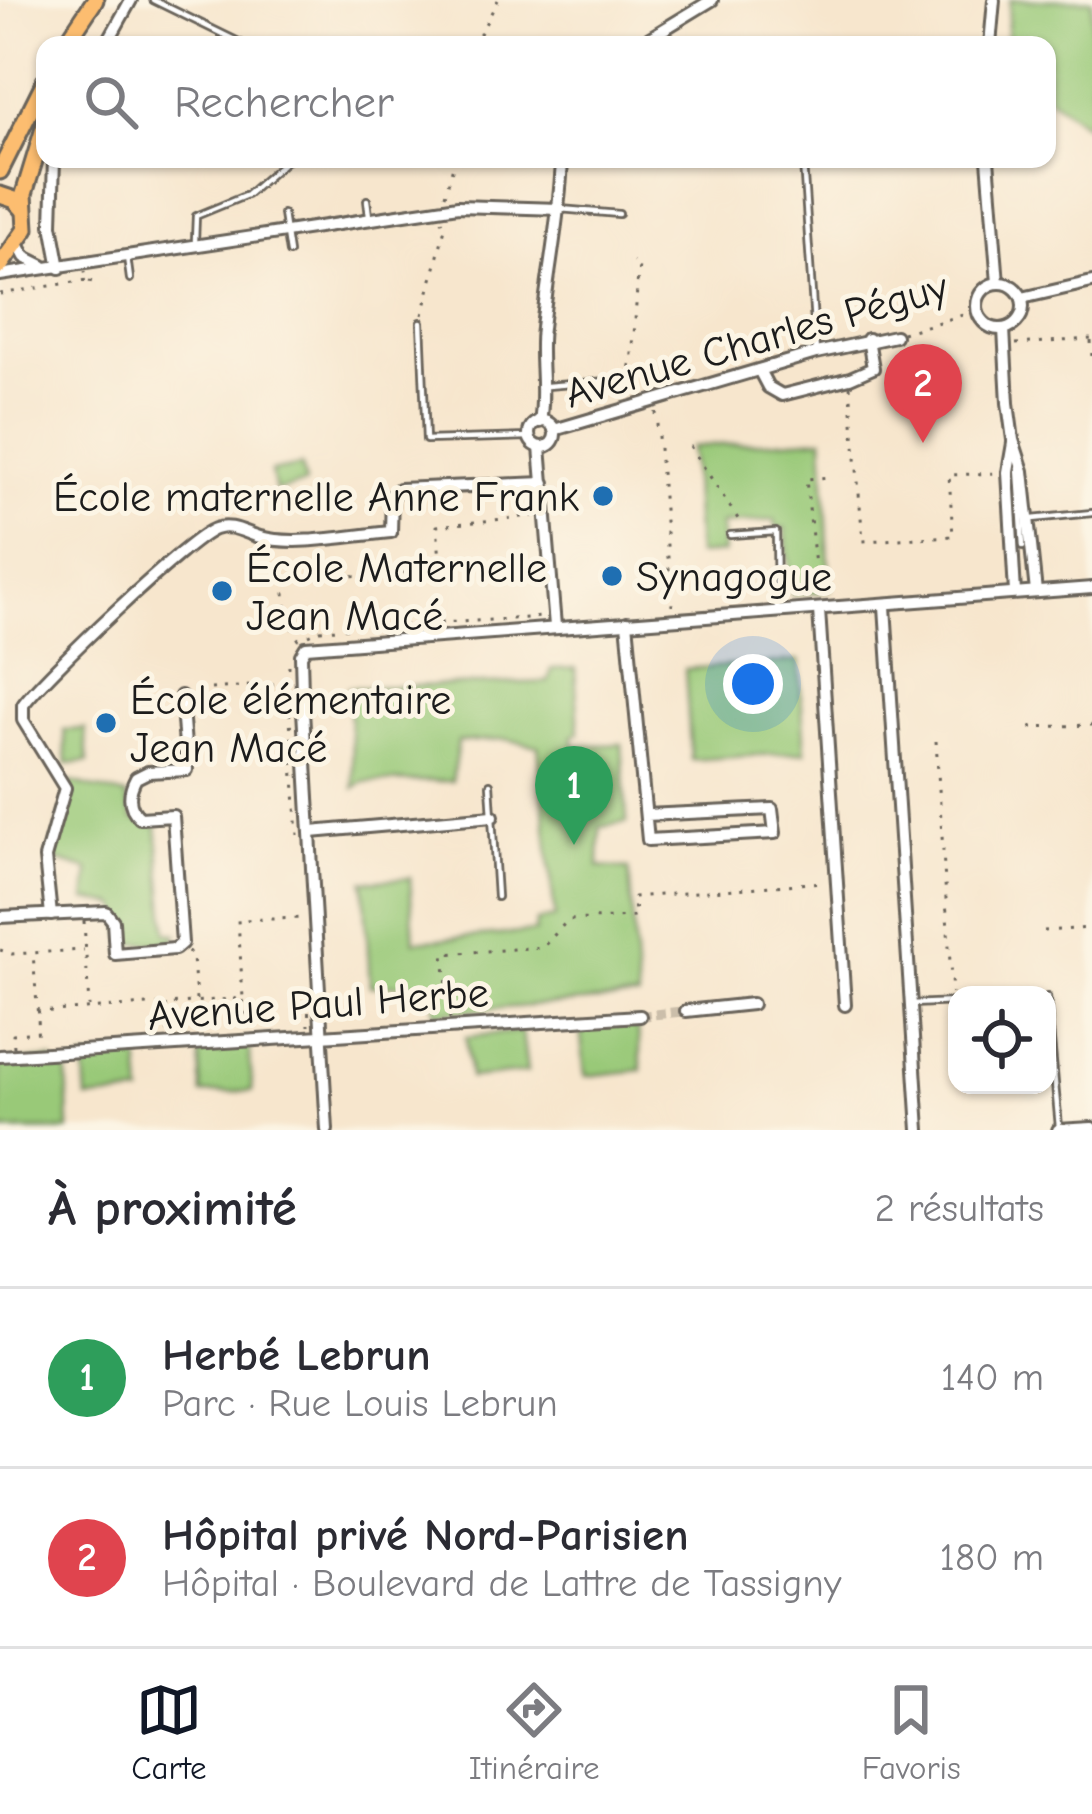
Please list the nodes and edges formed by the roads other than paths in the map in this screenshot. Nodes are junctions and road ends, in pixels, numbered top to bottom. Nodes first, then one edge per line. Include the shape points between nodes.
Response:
1 (131, 0) edge
2 (153, 0) edge
3 (712, 0) edge
4 (994, 0) edge
5 (90, 8) edge
6 (75, 36) edge
7 (111, 36) edge
8 (227, 36) edge
9 (653, 36) edge
10 (991, 36) edge
11 (36, 99) edge
12 (36, 152) edge
13 (53, 168) edge
14 (278, 168) edge
15 (562, 168) edge
16 (803, 168) edge
17 (989, 168) edge
18 (0, 171) edge
19 (0, 195) edge
20 (367, 200) dead end
21 (560, 209) junction
22 (24, 210) junction
23 (283, 214) dead end
24 (619, 214) dead end
25 (370, 221) junction
26 (286, 234) junction
27 (17, 242) junction
28 (196, 247) junction
29 (289, 254) dead end
30 (127, 257) junction
31 (0, 266) edge
32 (56, 268) junction
33 (0, 275) edge
34 (130, 279) dead end
35 (1092, 282) edge
36 (998, 283) junction
37 (1022, 298) junction
38 (421, 322) road end
39 (1004, 329) junction
40 (895, 336) road end
41 (868, 339) junction
42 (816, 353) junction
43 (759, 370) junction
44 (619, 380) road end
45 (544, 386) junction
46 (541, 422) junction
47 (554, 430) junction
48 (529, 437) junction
49 (1013, 440) junction
50 (540, 447) junction
51 (544, 483) junction
52 (1092, 513) edge
53 (1030, 519) junction
54 (730, 535) dead end
55 (1023, 546) dead end
56 (1092, 589) edge
57 (1036, 592) junction
58 (1015, 593) junction
59 (886, 606) junction
60 (819, 610) junction
61 (778, 613) junction
62 (555, 621) junction
63 (627, 622) junction
64 (181, 696) dead end
65 (490, 784) dead end
66 (646, 815) junction
67 (493, 816) junction
68 (311, 832) junction
69 (497, 896) dead end
70 (51, 915) junction
71 (0, 917) edge
72 (948, 1002) edge
73 (752, 1004) dead end
74 (911, 1004) junction
75 (845, 1005) dead end
76 (686, 1010) tunnel mouth
77 (640, 1016) tunnel mouth
78 (317, 1035) junction
79 (0, 1056) edge
80 (1056, 1094) edge
81 (1092, 1128) edge
82 (1076, 1129) edge
83 (327, 1130) edge
84 (919, 1130) edge
85 (1059, 1130) edge

1 - 7 street
2 - 8 lane
3 - 9 street
4 - 10 street
5 - 6 main road
11 - 18 main road
12 - 22 main road
13 - 32 street
14 - 28 lane via 247,195 196,216
15 - 21 street
16 - 42 lane
17 - 36 street
19 - 22 main road
20 - 25 lane
21 - 24 lane
21 - 25 street via 458,206
21 - 45 street via 541,332
22 - 27 main road via 26,229
23 - 26 lane
25 - 26 street
26 - 28 street
26 - 29 lane
27 - 31 main road
27 - 32 street via 25,257
28 - 30 street
30 - 32 street
30 - 34 lane
32 - 33 street
35 - 37 street
36 - 37 street
36 - 39 street via 972,313
37 - 39 street via 1021,318
38 - 48 lane via 427,440
39 - 49 street
40 - 41 street, Avenue Charles Péguy
41 - 42 street, Avenue Charles Péguy
41 - 43 street via 873,368 850,378 782,395
42 - 43 street, Avenue Charles Péguy
43 - 47 street, Avenue Charles Péguy
44 - 45 lane
45 - 46 street
46 - 47 street
46 - 48 street
47 - 50 street
48 - 50 street
49 - 53 street
49 - 55 lane
49 - 58 street
50 - 51 street, Avenue Charles Péguy
51 - 62 street, Avenue Charles Péguy
51 - 70 street via 399,489 391,532 280,540 222,527 161,573 23,705 23,720 65,788 45,858
52 - 53 lane
53 - 57 street
54 - 61 lane via 776,532
56 - 57 street
57 - 58 street
58 - 59 street
59 - 60 street
59 - 74 street
60 - 61 street
60 - 75 street
61 - 63 street
62 - 63 street
62 - 68 street via 307,644 295,683
63 - 66 street
64 - 70 street via 187,770 148,772 129,797 140,818 173,816 182,943 116,954 112,915
65 - 67 lane
66 - 66 street via 648,841 775,833 772,809
67 - 68 street
67 - 69 lane
68 - 78 street
70 - 71 street
72 - 74 lane
73 - 76 street
74 - 84 street
77 - 78 street, Avenue Paul Herbe
78 - 79 street, Avenue Paul Herbe
78 - 83 street
80 - 85 lane
81 - 82 street
82 - 85 street

